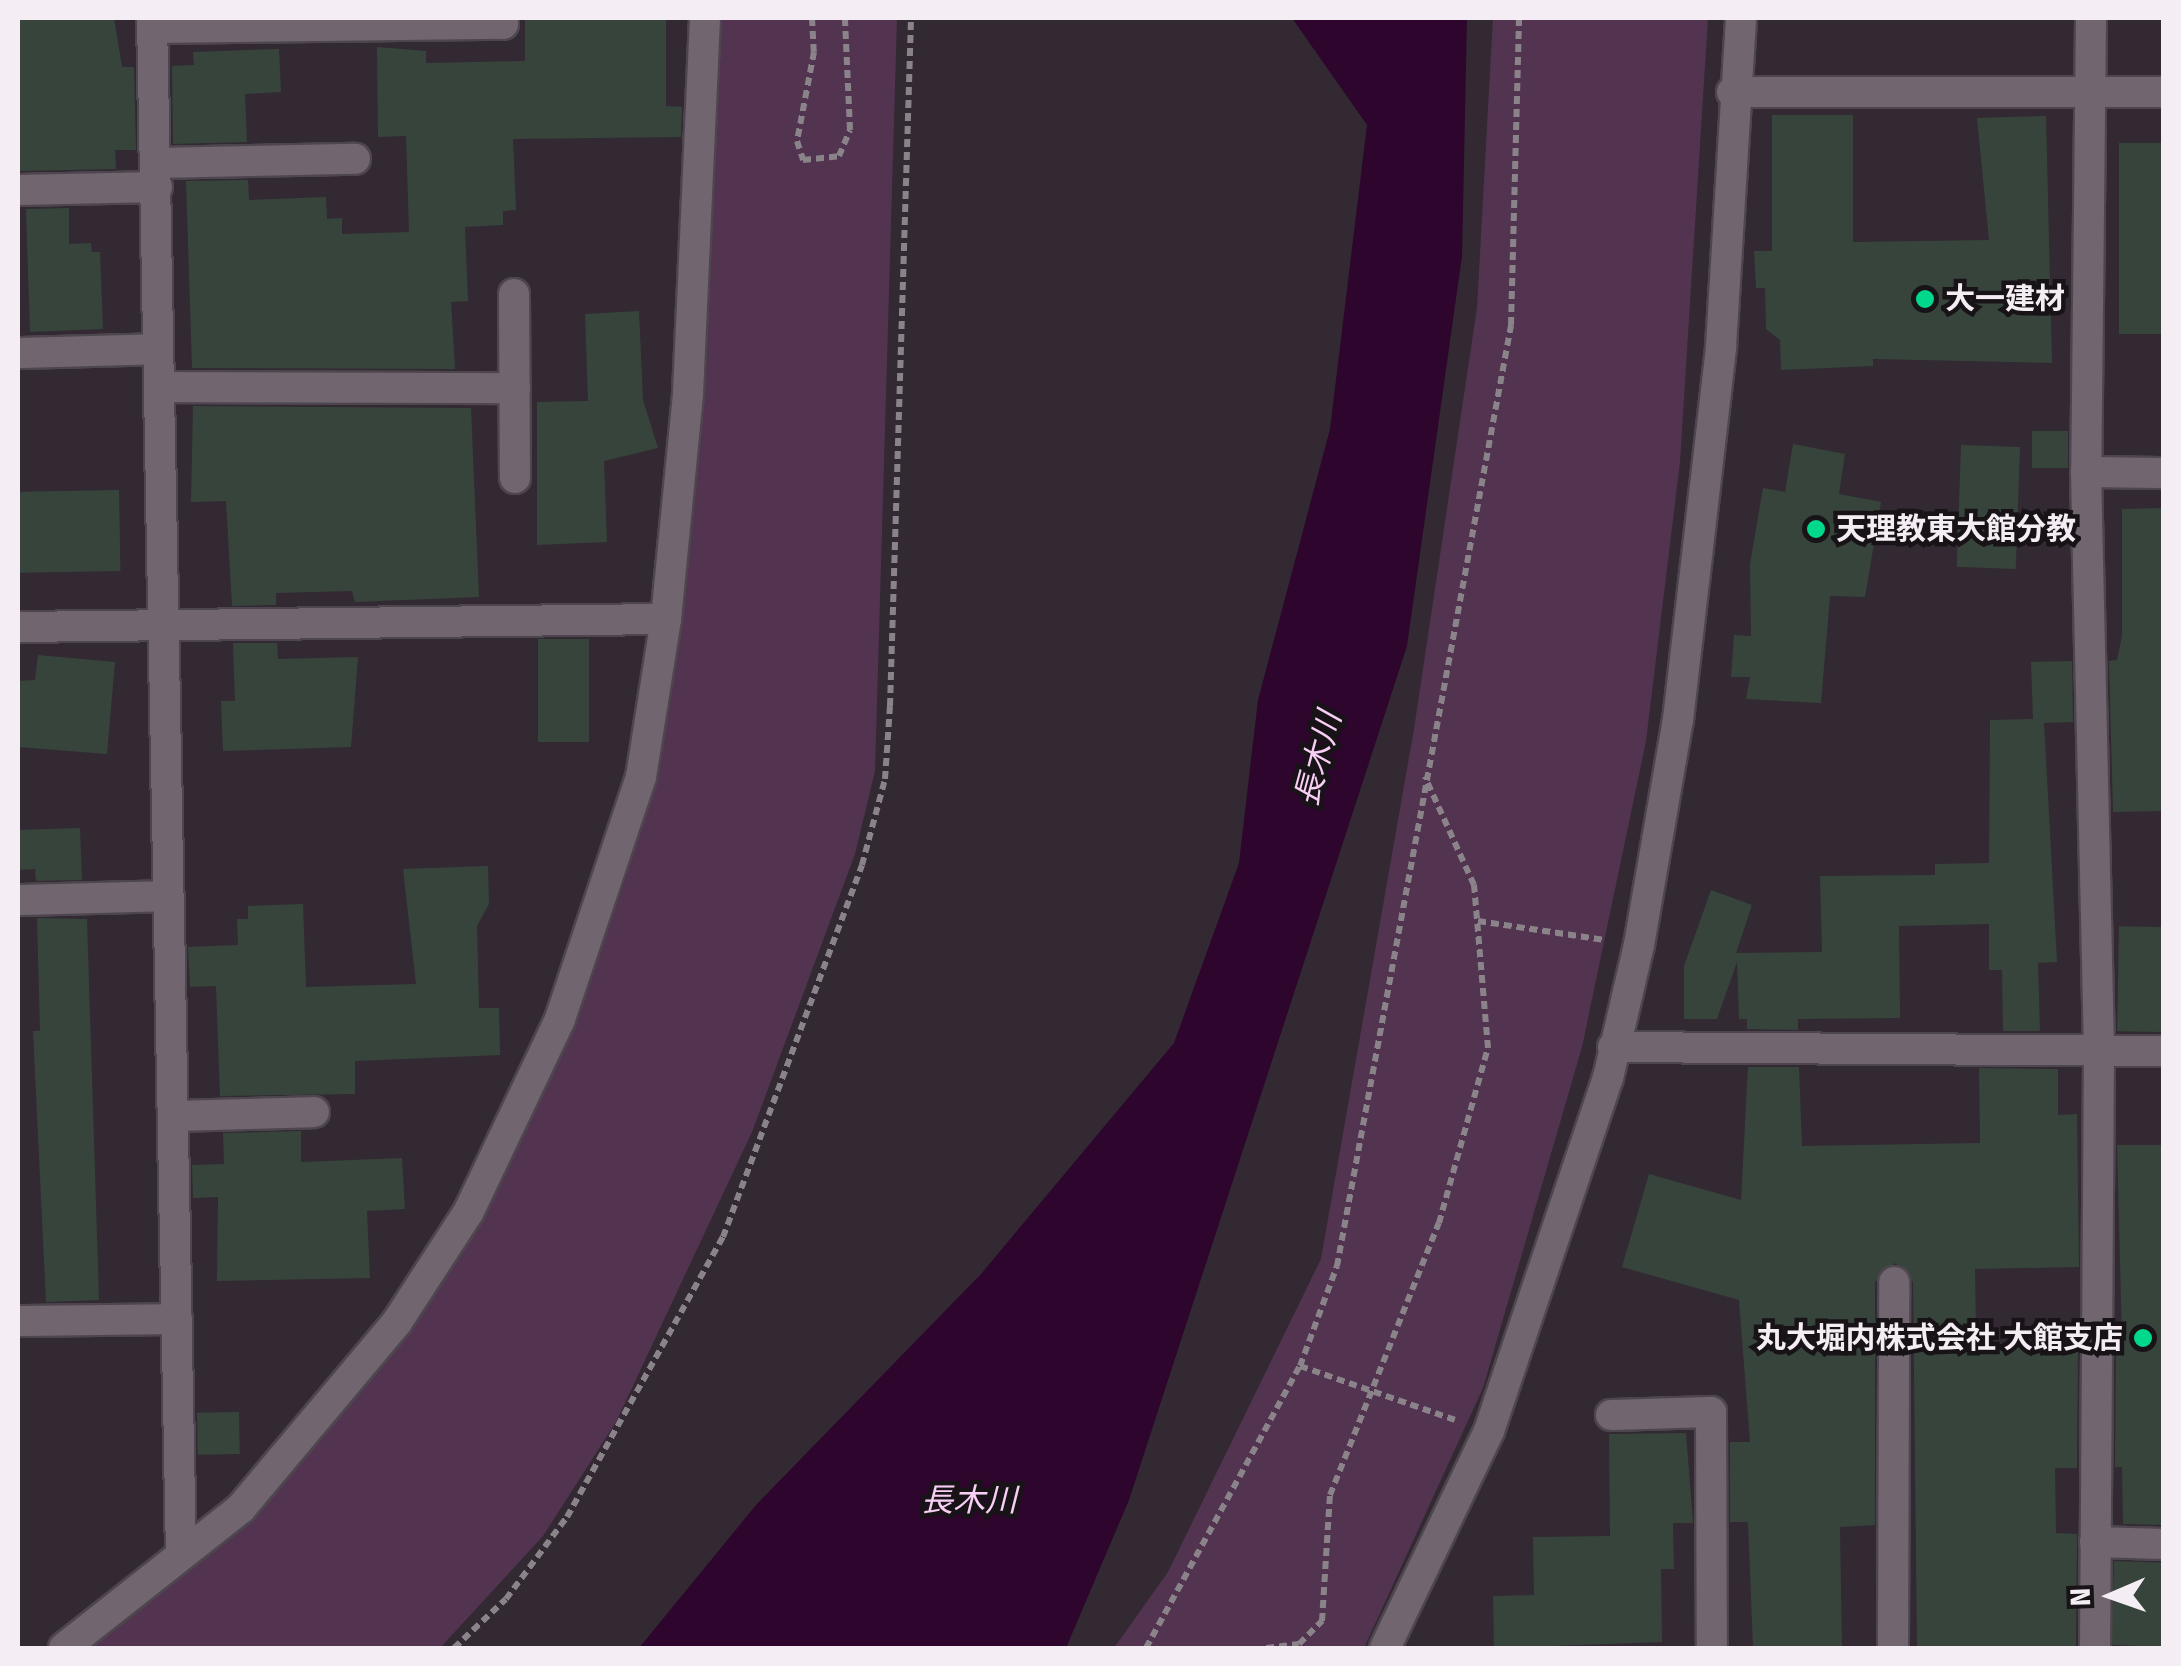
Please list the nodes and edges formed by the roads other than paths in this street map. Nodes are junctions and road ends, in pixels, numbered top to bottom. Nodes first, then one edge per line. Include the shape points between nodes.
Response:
1 (503, 18) edge
2 (705, 18) edge
3 (1741, 18) edge
4 (2091, 18) edge
5 (152, 23) edge
6 (1732, 92) junction
7 (2092, 92) junction
8 (2164, 92) edge
9 (355, 159) dead end
10 (156, 175) junction
11 (18, 190) edge
12 (514, 294) dead end
13 (158, 349) junction
14 (18, 353) edge
15 (159, 387) junction
16 (515, 388) junction
17 (2086, 472) junction
18 (2164, 473) edge
19 (515, 478) dead end
20 (666, 620) junction
21 (164, 626) junction
22 (18, 628) edge
23 (166, 896) junction
24 (18, 900) edge
25 (1614, 1047) junction
26 (2099, 1050) junction
27 (2164, 1050) edge
28 (314, 1112) dead end
29 (174, 1116) junction
30 (1894, 1282) dead end
31 (177, 1319) junction
32 (18, 1322) edge
33 (1611, 1415) dead end
34 (2096, 1542) junction
35 (2164, 1544) edge
36 (181, 1553) junction
37 (64, 1648) edge
38 (1385, 1648) edge
39 (1712, 1648) edge
40 (1893, 1648) edge
41 (2095, 1648) edge

1 - 5 street via 503,24
2 - 20 street via 688,393
3 - 6 street
4 - 7 street
5 - 10 street
6 - 7 street
6 - 25 street via 1721,346 1678,720
7 - 8 street
7 - 17 street
9 - 10 street
10 - 11 street
10 - 13 street
12 - 16 street
13 - 14 street
13 - 15 street
15 - 16 street
15 - 21 street
16 - 19 street
17 - 18 street
17 - 26 street
20 - 21 street
20 - 36 street via 641,777 606,898 560,1019 469,1211 398,1322 325,1411 242,1508
21 - 22 street
21 - 23 street
23 - 24 street
23 - 29 street
25 - 26 street
25 - 38 street via 1489,1431
26 - 27 street
26 - 34 street
28 - 29 street
29 - 31 street
30 - 40 street
31 - 32 street
31 - 36 street
33 - 39 street via 1711,1412
34 - 35 street
34 - 41 street
36 - 37 street

